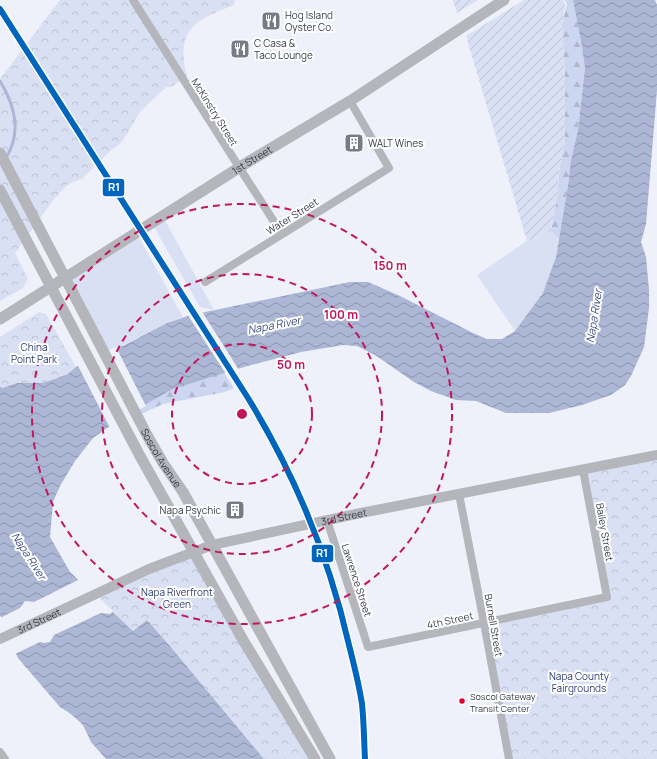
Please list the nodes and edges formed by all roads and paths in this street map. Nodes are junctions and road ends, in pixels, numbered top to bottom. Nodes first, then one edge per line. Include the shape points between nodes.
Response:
1 (133, 0) edge
2 (504, 0) edge
3 (350, 101) junction
4 (0, 153) edge
5 (239, 168) junction
6 (0, 190) edge
7 (282, 234) junction
8 (65, 278) junction
9 (205, 282) dead end
10 (50, 287) junction
11 (0, 319) edge
12 (657, 456) edge
13 (583, 470) junction
14 (459, 494) junction
15 (326, 520) junction
16 (212, 544) junction
17 (194, 551) junction
18 (607, 597) joint
19 (484, 622) junction
20 (0, 639) edge
21 (368, 647) joint
22 (0, 752) edge
23 (5, 759) edge
24 (315, 759) edge
25 (330, 759) edge
26 (509, 759) edge

1 - 5 street, McKinstry Street
2 - 3 main road, 1st Street
3 - 5 main road, 1st Street
3 - 7 street, Water Street via 389,168
4 - 8 main road, Soscol Avenue
5 - 7 street, McKinstry Street
5 - 8 main road, 1st Street
6 - 10 main road, Soscol Avenue
7 - 9 street, Water Street
8 - 10 main road, 1st Street
8 - 16 main road, Soscol Avenue via 157,453 183,492
10 - 11 main road, 1st Street
10 - 17 main road, Soscol Avenue
12 - 13 street, 3rd Street
13 - 14 street, 3rd Street
13 - 18 street, Bailey Street
14 - 15 street, 3rd Street
14 - 19 street, Burnell Street
15 - 16 street, 3rd Street
15 - 21 street, Lawrence Street
16 - 17 street, 3rd Street
16 - 25 main road, Soscol Avenue
17 - 20 street, 3rd Street via 149,569
17 - 24 main road, Soscol Avenue via 243,640
18 - 19 street, 4th Street
19 - 21 street, 4th Street
19 - 26 street, Burnell Street
22 - 23 street

